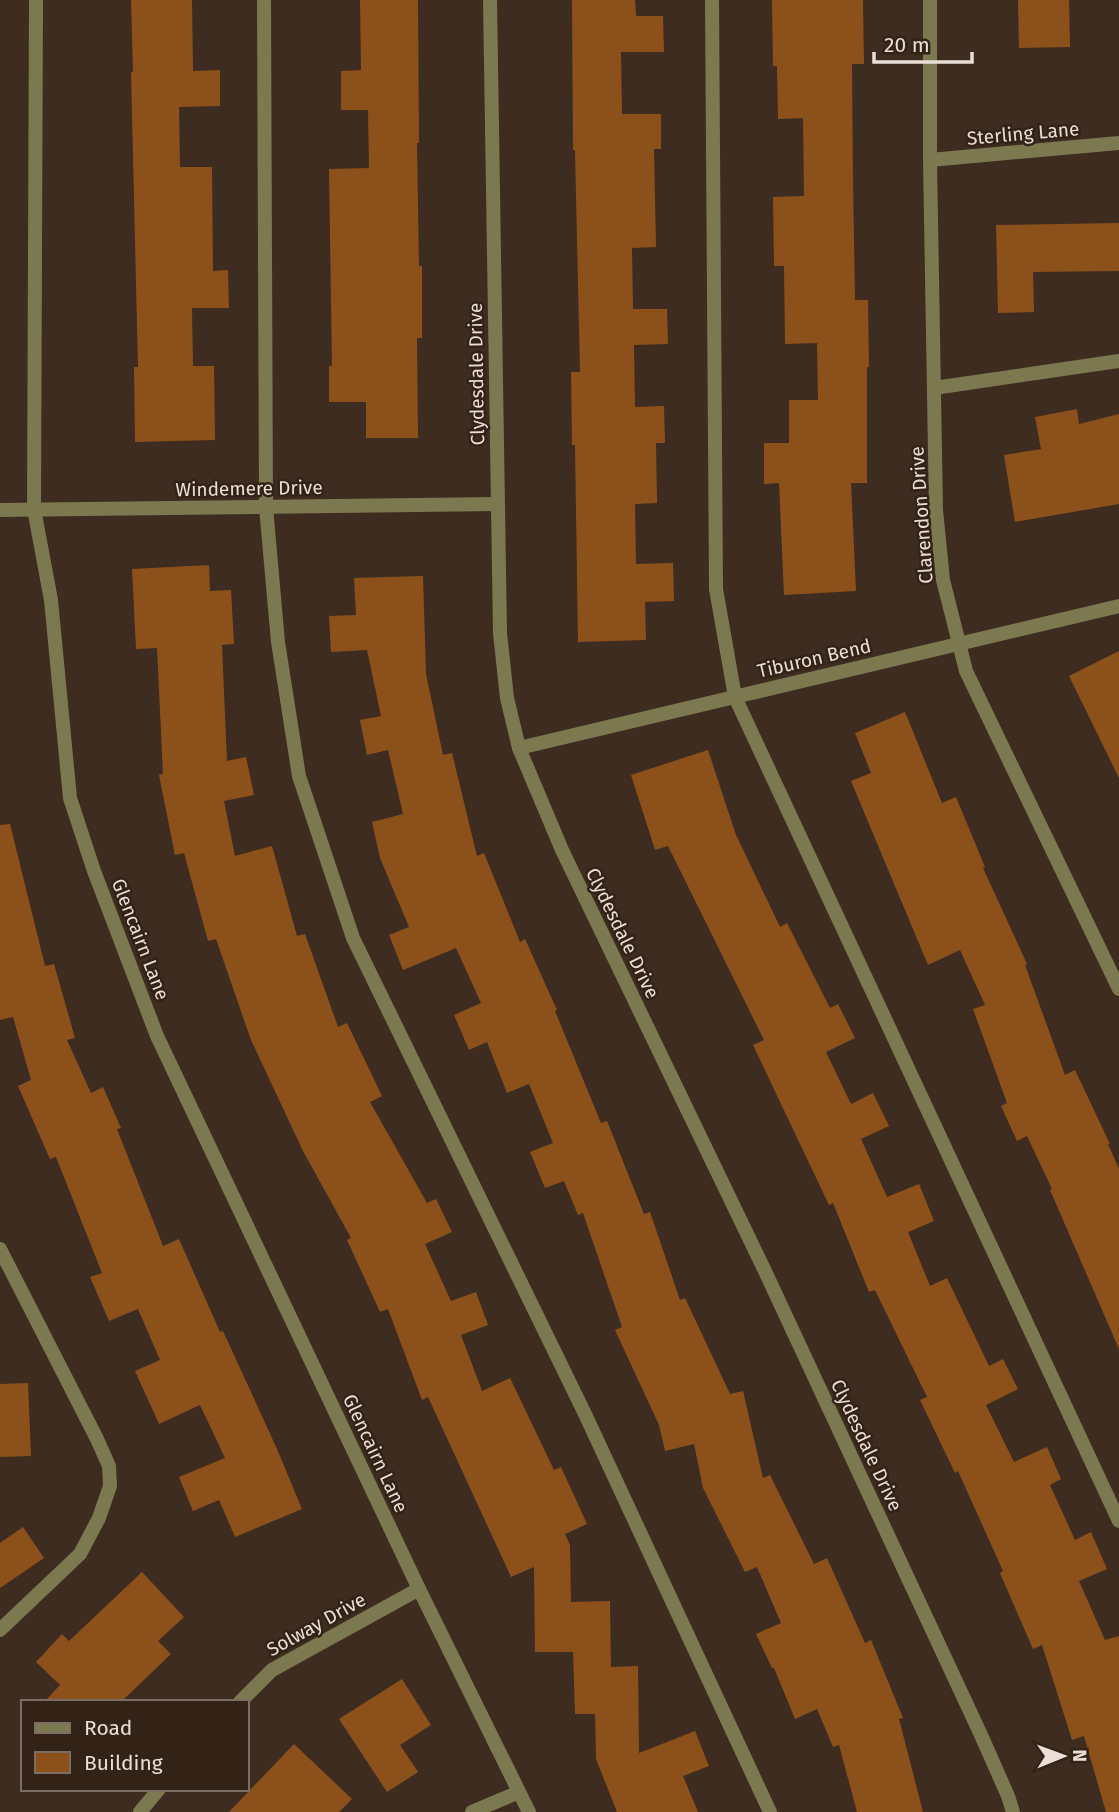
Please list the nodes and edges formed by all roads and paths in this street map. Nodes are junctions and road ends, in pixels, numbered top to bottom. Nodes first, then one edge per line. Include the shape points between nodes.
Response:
1 (36, 0) edge
2 (264, 0) edge
3 (490, 0) edge
4 (712, 0) edge
5 (930, 0) edge
6 (1119, 143) edge
7 (930, 160) junction
8 (1119, 361) edge
9 (934, 388) junction
10 (498, 504) junction
11 (266, 507) junction
12 (34, 509) junction
13 (0, 510) edge
14 (1119, 606) edge
15 (960, 644) junction
16 (735, 697) junction
17 (519, 748) junction
18 (1119, 989) edge
19 (0, 1249) edge
20 (1119, 1521) edge
21 (419, 1589) junction
22 (0, 1630) edge
23 (242, 1700) edge
24 (157, 1791) edge
25 (519, 1792) junction
26 (140, 1812) edge
27 (472, 1812) edge
28 (529, 1812) edge
29 (770, 1812) edge
30 (1013, 1812) edge

1 - 12 street, Glencairn Lane
2 - 11 street
3 - 10 street, Clydesdale Drive
4 - 16 street via 716,589
5 - 7 street, Clarendon Drive
6 - 7 street, Sterling Lane
7 - 9 street, Clarendon Drive
8 - 9 street
9 - 15 street, Clarendon Drive via 941,566
10 - 11 street, Windemere Drive
10 - 17 street, Clydesdale Drive via 500,633 507,698
11 - 12 street, Windemere Drive
11 - 29 street via 278,642 299,776 353,938 585,1414
12 - 13 street, Windemere Drive
12 - 21 street, Glencairn Lane via 51,600 70,797 94,871 157,1036
14 - 15 street, Tiburon Bend
15 - 16 street, Tiburon Bend
15 - 18 street, Clarendon Drive via 966,671
16 - 17 street, Tiburon Bend
16 - 20 street
17 - 30 street, Clydesdale Drive via 562,850 976,1722
19 - 22 street via 97,1439 109,1466 110,1486 80,1554
21 - 23 street, Solway Drive via 272,1670
21 - 25 street, Glencairn Lane
24 - 26 street
25 - 27 street
25 - 28 street, Glencairn Lane

